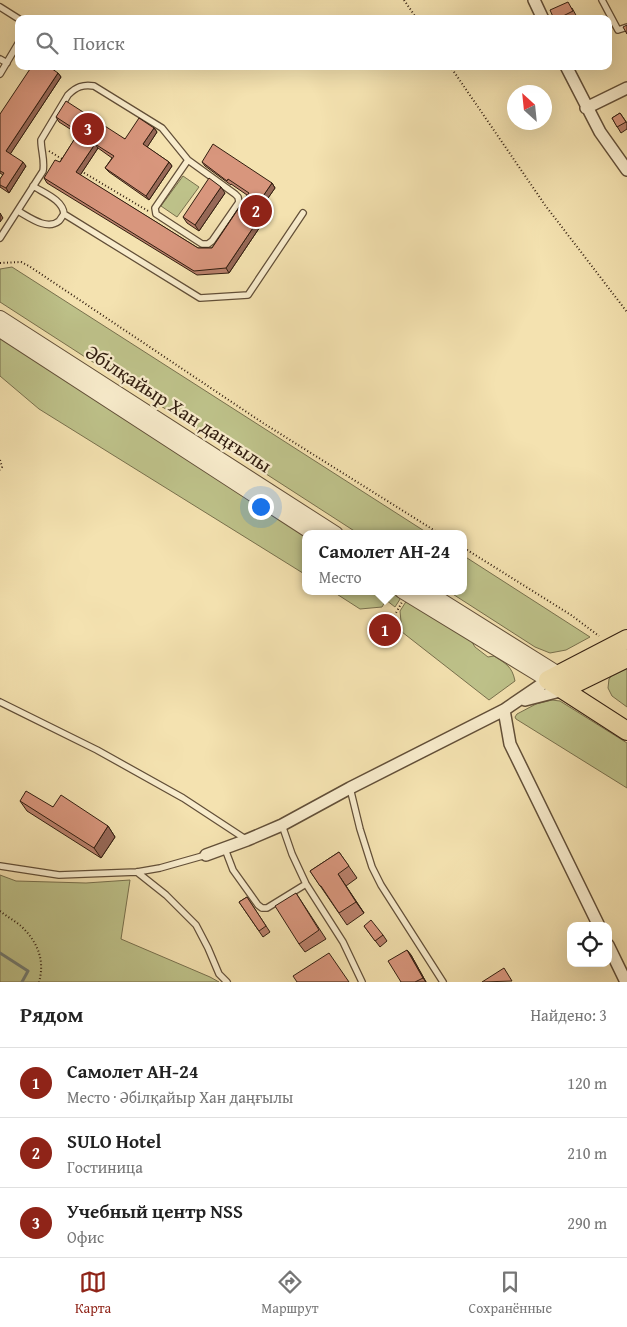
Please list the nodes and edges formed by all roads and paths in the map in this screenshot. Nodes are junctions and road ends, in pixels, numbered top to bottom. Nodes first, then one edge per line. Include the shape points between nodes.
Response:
1 (404, 0) edge
2 (534, 0) edge
3 (602, 0) edge
4 (0, 6) edge
5 (414, 15) edge
6 (541, 15) edge
7 (610, 15) edge
8 (15, 16) edge
9 (612, 19) edge
10 (627, 27) edge
11 (15, 48) edge
12 (0, 59) edge
13 (6, 63) junction
14 (453, 70) edge
15 (568, 70) edge
16 (0, 74) edge
17 (627, 88) edge
18 (586, 108) junction
19 (41, 146) junction
20 (188, 160) junction
21 (65, 161) edge
22 (627, 170) edge
23 (82, 171) dead end
24 (33, 186) junction
25 (18, 211) junction
26 (303, 213) dead end
27 (64, 214) junction
28 (156, 214) junction
29 (0, 238) edge
30 (0, 263) edge
31 (627, 312) edge
32 (0, 318) edge
33 (0, 330) edge
34 (0, 460) edge
35 (0, 470) edge
36 (308, 530) edge
37 (330, 530) edge
38 (434, 530) edge
39 (467, 550) edge
40 (403, 595) edge
41 (409, 595) edge
42 (432, 595) edge
43 (391, 622) dead end
44 (599, 636) dead end
45 (627, 640) edge
46 (627, 658) edge
47 (561, 682) junction
48 (0, 702) edge
49 (516, 702) junction
50 (504, 710) junction
51 (627, 718) edge
52 (627, 731) edge
53 (350, 788) junction
54 (282, 824) junction
55 (247, 840) junction
56 (225, 849) junction
57 (206, 855) joint
58 (0, 866) edge
59 (137, 872) junction
60 (306, 884) junction
61 (0, 911) edge
62 (597, 922) edge
63 (612, 954) edge
64 (39, 982) edge
65 (228, 982) edge
66 (362, 982) edge
67 (443, 982) edge
68 (626, 982) edge

1 - 5 path
2 - 6 street
3 - 7 lane
4 - 8 lane
9 - 10 lane via 618,30
11 - 13 lane
12 - 13 lane
13 - 16 lane
14 - 31 path via 545,205
15 - 18 street
17 - 18 street
18 - 22 street
19 - 20 lane via 41,140 68,95 87,85 94,86 162,128
19 - 21 path
19 - 24 lane via 43,171
20 - 28 lane via 155,208
20 - 28 lane via 235,194 239,202 208,244 202,244
23 - 28 path
24 - 25 lane
24 - 27 lane via 60,203
25 - 27 lane via 44,224 59,221
25 - 29 lane
26 - 27 lane via 248,295 200,298
30 - 38 path via 21,262 30,266 263,423
32 - 37 street, Әбілқайыр Хан даңғылы
33 - 36 street, Әбілқайыр Хан даңғылы
34 - 35 path
39 - 44 path
40 - 43 path
41 - 47 street
42 - 47 street
45 - 47 main road
46 - 47 main road
47 - 49 street
47 - 49 street
47 - 51 main road
47 - 52 main road
48 - 55 lane via 97,750 183,798
49 - 50 street
50 - 53 street
50 - 62 street via 510,744
53 - 54 street
53 - 67 lane via 372,867
54 - 55 street
54 - 60 lane
55 - 56 street
56 - 57 street
56 - 60 lane via 233,870 262,908
57 - 59 lane
58 - 59 lane via 58,874
59 - 65 lane via 196,925 219,974
60 - 66 lane via 343,942
61 - 64 path via 22,928 38,949 42,971
63 - 68 street

